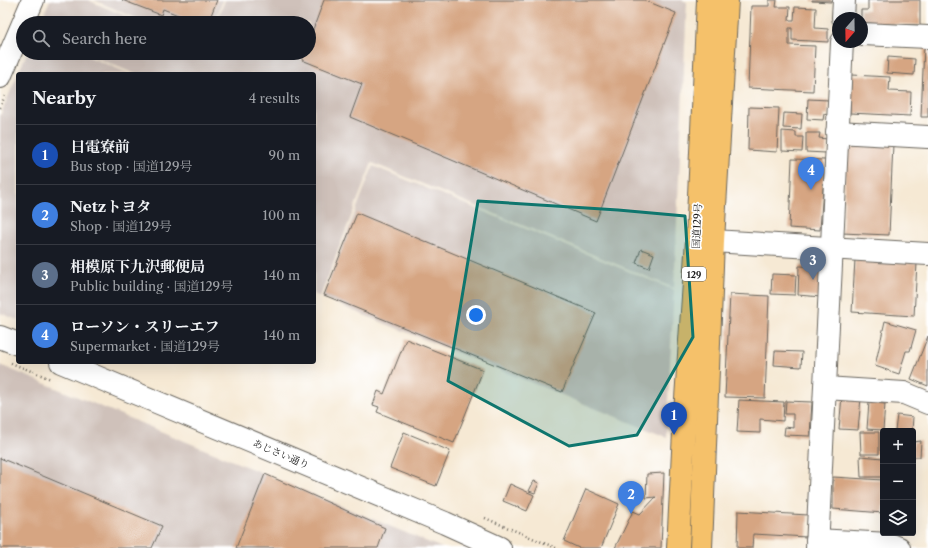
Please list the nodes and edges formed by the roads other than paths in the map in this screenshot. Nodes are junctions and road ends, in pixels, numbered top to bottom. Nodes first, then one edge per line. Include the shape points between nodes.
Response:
1 (33, 0) edge
2 (708, 0) edge
3 (727, 0) edge
4 (844, 0) edge
5 (843, 12) edge
6 (26, 16) edge
7 (868, 34) edge
8 (928, 37) edge
9 (16, 40) edge
10 (842, 48) edge
11 (0, 77) edge
12 (837, 132) junction
13 (928, 137) edge
14 (705, 240) junction
15 (831, 248) junction
16 (928, 254) edge
17 (0, 337) edge
18 (16, 343) edge
19 (65, 364) edge
20 (824, 388) junction
21 (928, 403) edge
22 (817, 544) edge
23 (500, 548) edge
24 (678, 548) edge
25 (701, 548) edge
26 (899, 548) edge

1 - 6 street
2 - 14 highway, 国道129号 / 129
3 - 14 highway, 国道129号 / 129
4 - 5 street
7 - 8 street
9 - 11 street
10 - 12 street
12 - 13 street
12 - 15 street
14 - 15 street
14 - 24 highway, 国道129号 / 129 via 685,413
14 - 25 highway, 国道129号 / 129
15 - 16 street
15 - 20 street
17 - 18 street
19 - 23 street, あじさい通り
20 - 21 street via 904,393
20 - 22 street
22 - 26 street via 889,544

